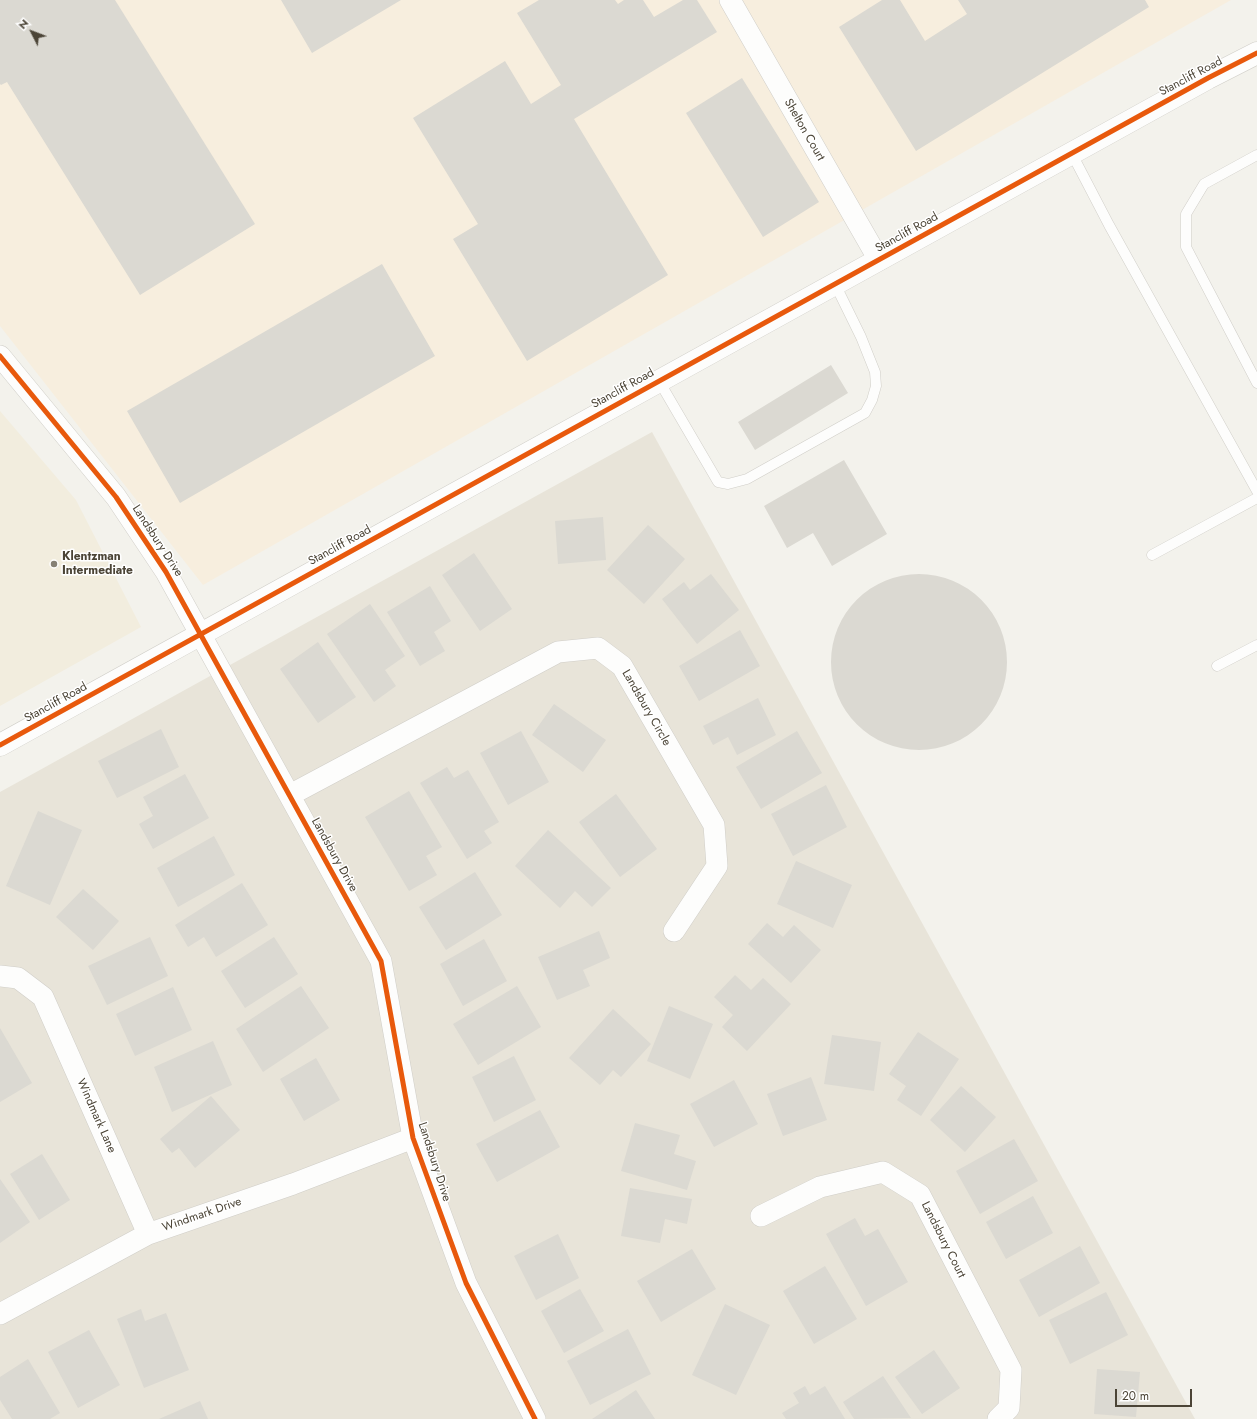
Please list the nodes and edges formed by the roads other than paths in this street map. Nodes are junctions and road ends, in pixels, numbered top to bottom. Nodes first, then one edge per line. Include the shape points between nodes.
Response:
1 (730, 0) edge
2 (1257, 53) edge
3 (1072, 154) junction
4 (1257, 155) edge
5 (879, 260) junction
6 (835, 284) junction
7 (0, 356) edge
8 (658, 382) junction
9 (1257, 383) edge
10 (1257, 491) edge
11 (1257, 498) edge
12 (1152, 555) dead end
13 (200, 635) junction
14 (1257, 645) edge
15 (1217, 666) dead end
16 (0, 745) edge
17 (290, 795) junction
18 (674, 931) dead end
19 (0, 976) edge
20 (413, 1138) junction
21 (761, 1216) dead end
22 (148, 1234) junction
23 (0, 1314) edge
24 (535, 1419) edge
25 (998, 1419) edge

1 - 5 street, Shelton Court
2 - 3 street, Stancliff Road
3 - 5 street, Stancliff Road
3 - 10 lane
4 - 9 lane via 1204,184 1186,214 1186,247
5 - 6 street, Stancliff Road
6 - 8 street, Stancliff Road
6 - 8 lane via 875,372 876,386 872,400 865,412 747,479 728,484 718,482
7 - 13 street, Landsbury Drive via 116,497 166,572
8 - 13 street, Stancliff Road
11 - 12 lane
13 - 16 street, Stancliff Road
13 - 17 street, Landsbury Drive
14 - 15 lane
17 - 18 street, Landsbury Circle via 558,652 598,648 622,666 714,825 717,866
17 - 20 street, Landsbury Drive via 381,961
19 - 22 street, Windmark Lane via 18,978 43,997
20 - 22 street, Windmark Drive via 293,1184
20 - 24 street, Landsbury Drive via 466,1283
21 - 25 street, Landsbury Court via 820,1187 883,1172 920,1195 1011,1370 1009,1408
22 - 23 street, Windmark Drive

